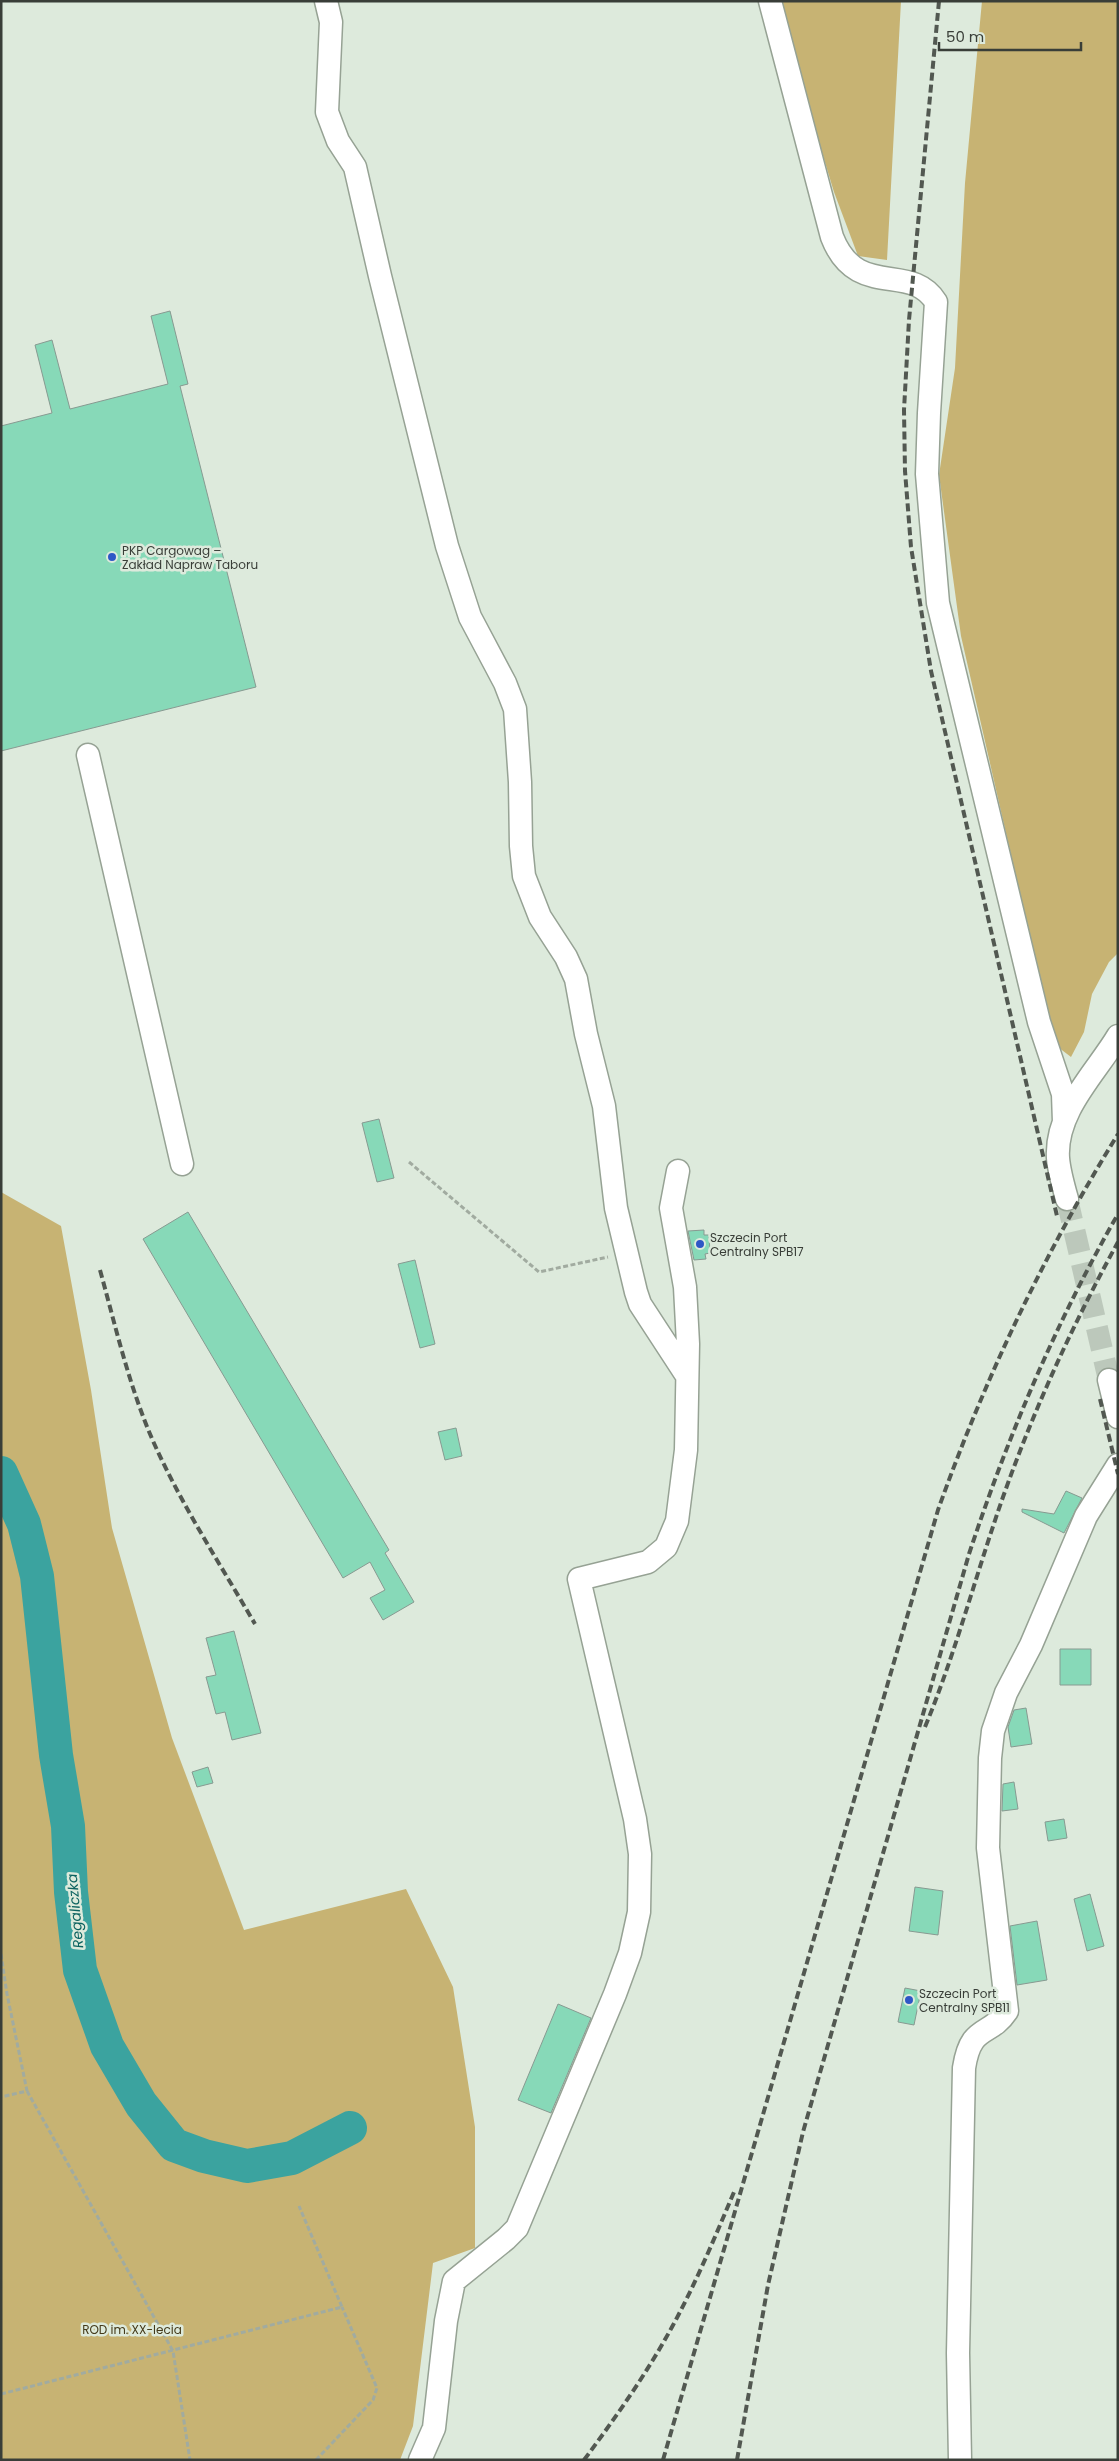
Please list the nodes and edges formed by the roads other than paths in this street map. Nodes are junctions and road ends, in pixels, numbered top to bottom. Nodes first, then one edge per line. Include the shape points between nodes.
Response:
1 (326, 1) edge
2 (770, 1) edge
3 (88, 755) dead end
4 (1118, 1036) edge
5 (1064, 1122) junction
6 (182, 1164) dead end
7 (678, 1171) dead end
8 (1067, 1199) tunnel mouth
9 (687, 1376) junction
10 (1109, 1380) tunnel mouth
11 (1118, 1417) edge
12 (1118, 1465) edge
13 (420, 2460) edge
14 (960, 2460) edge

1 - 9 lane via 331,22 327,112 338,141 355,167 459,586 476,632 505,683 515,709 523,870 528,891 576,979 604,1106 616,1208 640,1304
2 - 5 lane via 838,254 859,272 912,284 927,291 936,302 927,474 938,604 1038,1022 1063,1094
3 - 6 lane
4 - 5 lane
5 - 8 lane via 1058,1157
7 - 9 lane via 672,1208 685,1287
9 - 13 lane via 686,1450 677,1521 670,1539 648,1562 580,1579 638,1837 641,1890 636,1932 615,1994 517,2228 454,2281 446,2321 434,2428
10 - 11 lane
12 - 14 lane via 1083,1522 1031,1645 1006,1693 993,1731 988,1848 1007,2010 1003,2018 976,2036 966,2053 964,2068 958,2353

